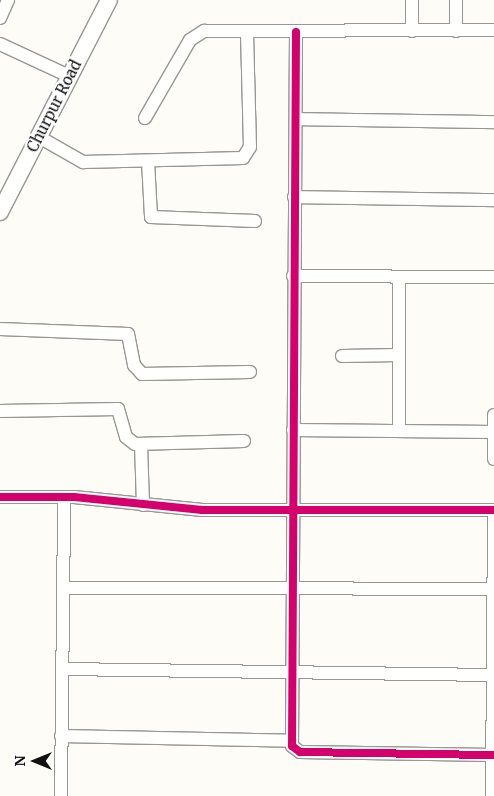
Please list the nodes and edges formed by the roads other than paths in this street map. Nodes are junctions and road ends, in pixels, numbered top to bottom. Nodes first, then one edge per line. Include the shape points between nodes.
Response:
1 (8, 0) edge
2 (108, 0) edge
3 (412, 0) edge
4 (456, 0) edge
5 (0, 18) edge
6 (456, 30) junction
7 (494, 30) edge
8 (412, 31) junction
9 (247, 32) junction
10 (296, 32) junction
11 (0, 44) edge
12 (69, 76) junction
13 (145, 118) dead end
14 (296, 120) junction
15 (494, 122) edge
16 (39, 137) junction
17 (148, 161) junction
18 (294, 198) junction
19 (494, 200) edge
20 (0, 212) edge
21 (255, 221) dead end
22 (293, 276) junction
23 (494, 277) edge
24 (399, 278) junction
25 (0, 329) edge
26 (399, 355) junction
27 (342, 356) dead end
28 (250, 372) dead end
29 (0, 411) edge
30 (494, 415) edge
31 (293, 430) junction
32 (399, 431) junction
33 (494, 432) edge
34 (244, 441) dead end
35 (141, 444) junction
36 (494, 459) edge
37 (0, 497) edge
38 (64, 497) junction
39 (143, 504) junction
40 (494, 510) edge
41 (294, 511) junction
42 (494, 517) edge
43 (63, 588) junction
44 (292, 588) junction
45 (493, 589) edge
46 (62, 669) junction
47 (292, 675) junction
48 (493, 675) edge
49 (61, 736) junction
50 (292, 741) junction
51 (493, 755) edge
52 (493, 795) edge
53 (61, 796) edge

1 - 5 street
2 - 12 street, Churpur Road
3 - 8 street
4 - 6 street
6 - 7 street
6 - 8 street
8 - 10 street
9 - 10 street
9 - 13 street via 204,30 195,36
9 - 17 street via 247,154 237,159
10 - 14 street
11 - 12 street
12 - 16 street, Churpur Road
14 - 15 street
14 - 18 street
16 - 17 street via 78,161
16 - 20 street, Churpur Road
17 - 21 street via 151,217
18 - 19 street
18 - 22 street
22 - 24 street
22 - 31 street
23 - 24 street
24 - 26 street
25 - 28 street via 128,334 134,365 142,374
26 - 27 street
26 - 32 street
29 - 35 street via 118,409 126,436
30 - 33 street
31 - 32 street
31 - 41 street
32 - 33 street
33 - 36 street
34 - 35 street
35 - 39 street
37 - 38 street
38 - 39 street
38 - 43 street
39 - 41 street
40 - 41 street
41 - 44 street
42 - 45 street
43 - 44 street
43 - 46 street
44 - 45 street
44 - 47 street
45 - 48 street
46 - 47 street
46 - 49 street
47 - 48 street
47 - 50 street
48 - 51 street
49 - 50 street
49 - 53 street
50 - 51 street via 300,752
51 - 52 street

